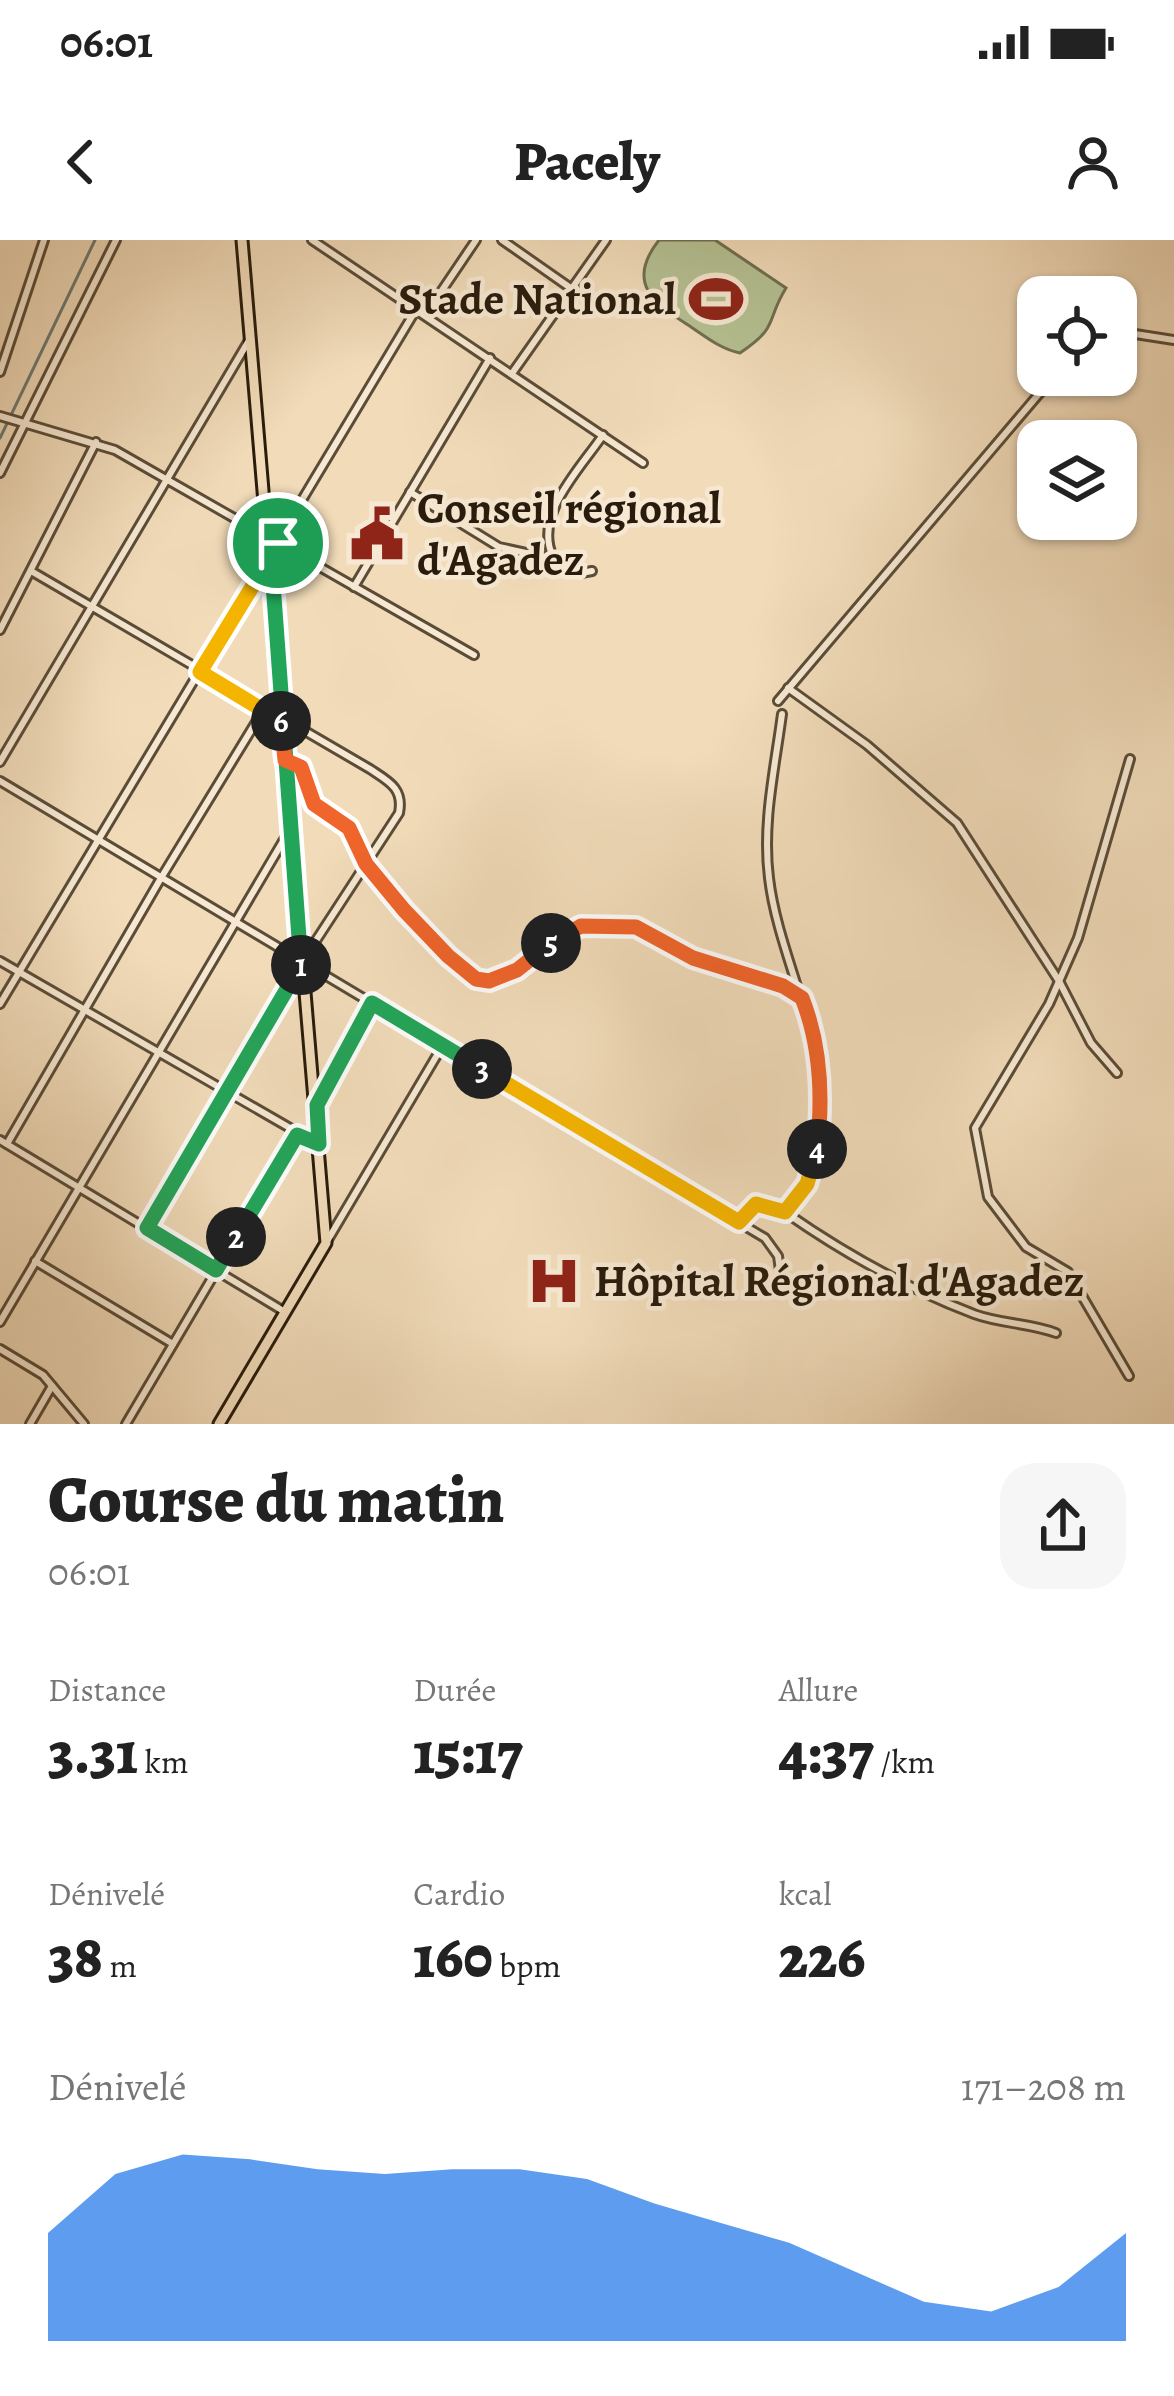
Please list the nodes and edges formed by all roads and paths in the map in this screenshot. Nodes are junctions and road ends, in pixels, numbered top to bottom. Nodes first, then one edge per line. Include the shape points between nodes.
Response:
1 (44, 240) edge
2 (116, 240) edge
3 (242, 240) edge
4 (313, 240) edge
5 (476, 240) edge
6 (502, 240) edge
7 (606, 240) edge
8 (324, 243) edge
9 (572, 289) junction
10 (417, 308) junction
11 (426, 314) junction
12 (1137, 334) edge
13 (1174, 340) edge
14 (249, 341) junction
15 (490, 358) junction
16 (0, 372) edge
17 (513, 372) junction
18 (1036, 396) edge
19 (0, 416) edge
20 (24, 422) junction
21 (603, 435) junction
22 (96, 442) junction
23 (643, 463) dead end
24 (0, 473) edge
25 (168, 477) junction
26 (410, 492) junction
27 (274, 540) junction
28 (271, 556) junction
29 (554, 559) junction
30 (31, 571) junction
31 (592, 571) dead end
32 (353, 587) junction
33 (92, 608) junction
34 (0, 630) edge
35 (474, 655) dead end
36 (200, 672) junction
37 (788, 688) junction
38 (778, 701) dead end
39 (264, 710) junction
40 (782, 714) dead end
41 (281, 718) junction
42 (1130, 759) dead end
43 (285, 760) junction
44 (0, 762) edge
45 (0, 781) edge
46 (291, 828) junction
47 (98, 839) junction
48 (366, 864) junction
49 (161, 878) junction
50 (235, 922) junction
51 (0, 961) edge
52 (302, 962) junction
53 (21, 973) junction
54 (1059, 981) junction
55 (802, 998) junction
56 (372, 1003) junction
57 (0, 1004) edge
58 (84, 1009) junction
59 (443, 1045) junction
60 (158, 1052) junction
61 (1117, 1073) dead end
62 (227, 1091) junction
63 (317, 1105) junction
64 (297, 1135) junction
65 (3, 1142) edge
66 (319, 1144) junction
67 (78, 1187) junction
68 (785, 1212) junction
69 (739, 1222) junction
70 (147, 1228) junction
71 (326, 1243) junction
72 (35, 1261) junction
73 (216, 1270) junction
74 (781, 1278) dead end
75 (285, 1312) junction
76 (0, 1322) edge
77 (1056, 1333) dead end
78 (173, 1344) junction
79 (0, 1349) edge
80 (1129, 1376) dead end
81 (52, 1386) junction
82 (30, 1424) edge
83 (84, 1424) edge
84 (126, 1424) edge
85 (219, 1424) edge

1 - 16 street
2 - 20 street
3 - 14 main road
4 - 8 street
5 - 11 street
6 - 9 street
7 - 9 street
8 - 10 street
9 - 17 street
10 - 11 street
10 - 27 street
11 - 15 street
12 - 13 street
14 - 25 street
14 - 27 main road
15 - 17 street
15 - 26 street
17 - 21 street
18 - 37 street
19 - 20 street
20 - 22 street
20 - 24 street
21 - 23 street
21 - 29 street via 554,508 545,531
22 - 25 street
22 - 30 street
25 - 27 street
25 - 33 street
26 - 29 street via 499,547
26 - 32 street
27 - 28 main road
27 - 32 street
28 - 36 street
28 - 41 main road
29 - 31 street
30 - 33 street
30 - 34 street
32 - 35 street
33 - 36 street
33 - 44 street
36 - 39 street
36 - 47 street
37 - 38 street
37 - 54 street via 957,823
39 - 41 street
39 - 49 street
40 - 55 street via 767,813 768,876
41 - 43 main road
41 - 48 street via 401,795 399,813
42 - 54 street
43 - 46 main road
43 - 48 street via 301,767 314,804 349,828
45 - 47 street
46 - 50 street
46 - 52 main road
47 - 49 street
47 - 53 street
48 - 52 street
48 - 55 street via 476,979 517,970 581,926 636,927 693,958
49 - 50 street
49 - 58 street
50 - 52 street
50 - 60 street
51 - 53 street
52 - 56 street
52 - 62 street
52 - 63 main road
53 - 57 street
53 - 58 street
54 - 61 street
54 - 80 street via 975,1128 988,1197 1026,1247 1069,1271
55 - 68 street via 822,1112 807,1184
56 - 59 street
56 - 63 street
58 - 60 street
58 - 65 street
59 - 69 street
59 - 71 street
60 - 62 street
60 - 67 street
62 - 64 street
62 - 70 street
63 - 66 main road
64 - 66 street
64 - 73 street
65 - 67 street
66 - 71 main road
67 - 70 street
67 - 72 street
68 - 69 street via 756,1204
68 - 77 street via 932,1296
69 - 74 street via 773,1245
70 - 73 street
71 - 75 main road
72 - 76 street
72 - 78 street
73 - 75 street
73 - 78 street
75 - 85 main road
78 - 84 street
79 - 81 street
81 - 82 street
81 - 83 street

